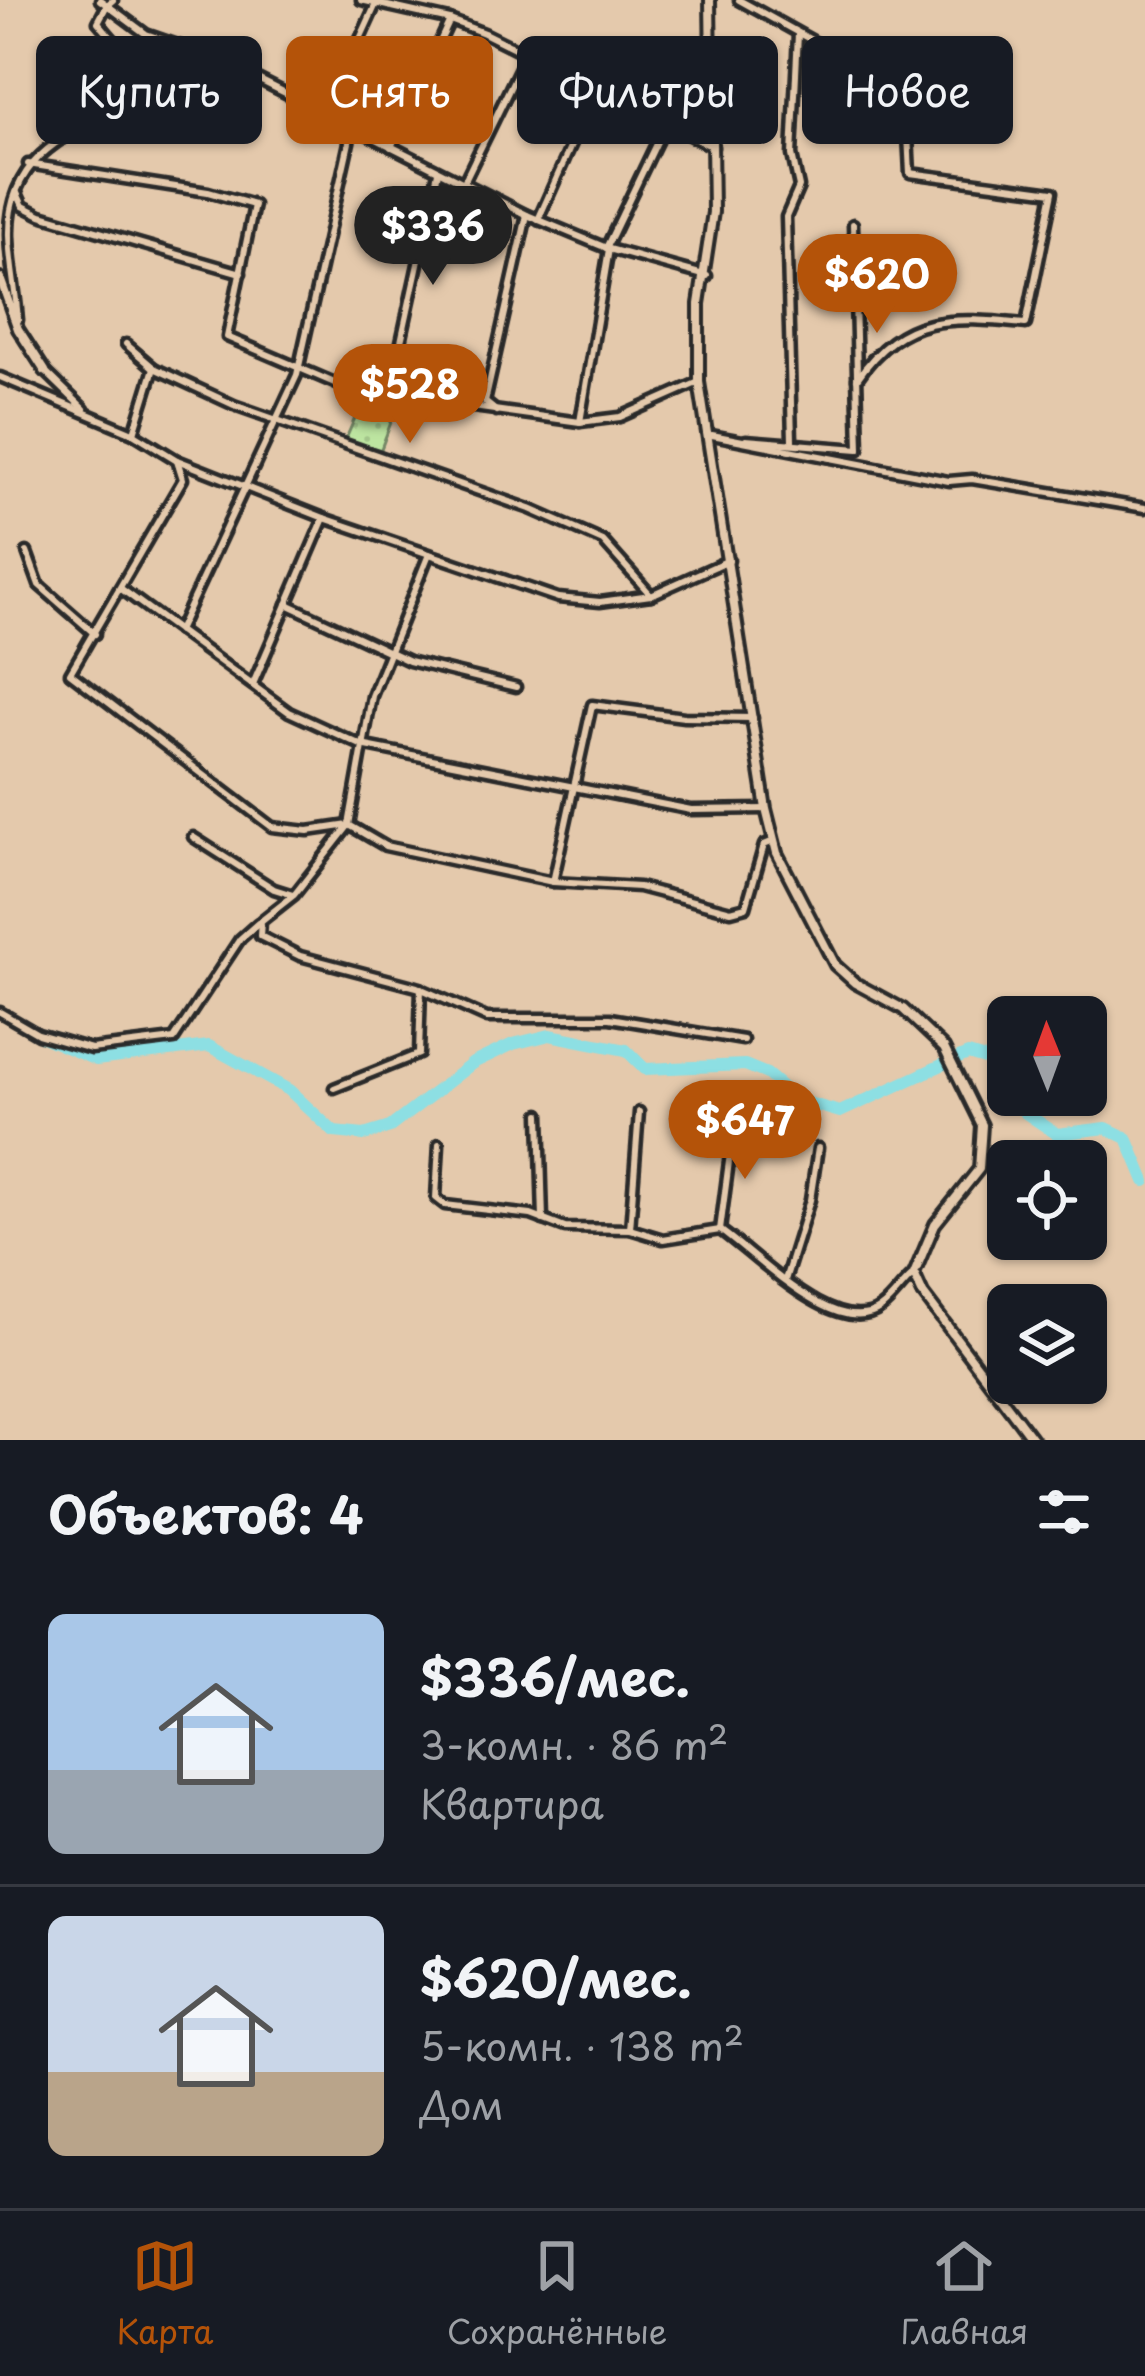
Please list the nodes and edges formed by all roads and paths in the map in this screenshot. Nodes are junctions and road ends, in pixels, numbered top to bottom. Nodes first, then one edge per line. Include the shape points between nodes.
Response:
1 (361, 0) edge
2 (710, 0) edge
3 (739, 0) edge
4 (107, 2) edge
5 (376, 4) junction
6 (450, 20) junction
7 (798, 34) junction
8 (361, 36) edge
9 (517, 51) edge
10 (517, 73) edge
11 (286, 93) edge
12 (349, 144) edge
13 (384, 144) edge
14 (571, 144) edge
15 (656, 144) edge
16 (707, 144) edge
17 (391, 147) junction
18 (713, 147) junction
19 (28, 164) junction
20 (438, 171) junction
21 (463, 184) junction
22 (16, 194) junction
23 (527, 215) junction
24 (538, 220) junction
25 (853, 224) dead end
26 (0, 226) edge
27 (9, 241) junction
28 (608, 249) junction
29 (241, 273) junction
30 (707, 276) junction
31 (0, 278) edge
32 (18, 329) junction
33 (125, 344) dead end
34 (154, 368) junction
35 (298, 368) junction
36 (45, 371) joint
37 (0, 377) edge
38 (857, 380) junction
39 (700, 382) junction
40 (389, 397) junction
41 (86, 412) junction
42 (501, 414) junction
43 (276, 417) junction
44 (580, 422) junction
45 (133, 433) junction
46 (712, 435) junction
47 (735, 440) junction
48 (792, 440) junction
49 (177, 460) junction
50 (247, 489) junction
51 (1145, 508) edge
52 (323, 518) junction
53 (27, 552) dead end
54 (429, 554) junction
55 (730, 559) junction
56 (120, 588) junction
57 (651, 596) junction
58 (286, 604) junction
59 (178, 631) junction
60 (95, 634) junction
61 (389, 653) junction
62 (253, 684) junction
63 (516, 687) dead end
64 (753, 718) junction
65 (361, 745) junction
66 (572, 789) junction
67 (766, 809) junction
68 (349, 825) junction
69 (193, 837) dead end
70 (774, 841) junction
71 (553, 882) junction
72 (294, 895) junction
73 (261, 922) junction
74 (421, 988) junction
75 (0, 1012) edge
76 (743, 1040) dead end
77 (334, 1088) dead end
78 (639, 1112) dead end
79 (540, 1114) dead end
80 (733, 1131) dead end
81 (439, 1144) dead end
82 (818, 1148) dead end
83 (543, 1220) junction
84 (630, 1229) junction
85 (720, 1230) junction
86 (914, 1274) junction
87 (785, 1280) junction
88 (1033, 1440) edge

1 - 5 street
2 - 18 street
3 - 7 street
4 - 11 street via 146,34
4 - 19 street via 98,22 148,76 148,94 74,129
5 - 6 street
5 - 8 street
6 - 9 street
6 - 17 street
7 - 38 street via 860,67 905,78 910,173 1053,192 1026,323 951,317 882,343
7 - 48 street via 792,155 799,187 786,217
10 - 21 street
12 - 35 street
13 - 17 street
14 - 24 street
15 - 28 street
16 - 18 street
17 - 20 street
18 - 30 street
19 - 22 street
19 - 29 street via 254,205
20 - 21 street
20 - 40 street
21 - 23 street
22 - 27 street
22 - 29 street via 41,215
23 - 24 street
23 - 42 street via 485,402
24 - 28 street
25 - 38 street
26 - 27 street
27 - 32 street
28 - 30 street
28 - 44 street
29 - 35 street via 227,337
30 - 39 street via 699,304
31 - 32 street
32 - 36 street
33 - 34 street
34 - 43 street
34 - 45 street
35 - 40 street
35 - 43 street
36 - 41 street
37 - 41 street
38 - 48 street via 859,449
39 - 44 street via 620,417
39 - 46 street
40 - 42 street
41 - 45 street
42 - 44 street
43 - 50 street
43 - 57 street via 603,541
45 - 49 street
46 - 47 street
46 - 55 street
47 - 48 street
47 - 51 street
49 - 50 street
49 - 56 street via 183,478
50 - 52 street
50 - 59 street
52 - 54 street
52 - 58 street
53 - 60 street via 39,586
54 - 57 street via 558,598
54 - 61 street
55 - 57 street
55 - 64 street
56 - 59 street
56 - 60 street
58 - 61 street
58 - 62 street
59 - 62 street
60 - 68 street via 70,673 209,781 272,826
61 - 63 street
61 - 65 street
62 - 65 street via 289,712
64 - 66 street via 592,705
64 - 67 street
65 - 66 street
65 - 68 street
66 - 67 street via 691,811
66 - 71 street
67 - 70 street
68 - 71 street via 385,846
68 - 72 street
69 - 72 street
70 - 71 street via 759,856 746,907 731,911 639,887
70 - 86 street via 835,964 944,1048 982,1125 979,1169 935,1225
72 - 73 street
73 - 74 street via 260,936 271,945
73 - 75 street via 240,939 174,1039 91,1049 38,1034
74 - 76 street via 506,1022 610,1018
74 - 77 street via 419,1054
78 - 84 street
79 - 83 street
80 - 85 street
81 - 83 street via 436,1198 445,1205
82 - 87 street
83 - 84 street
84 - 85 street via 663,1239
85 - 87 street
86 - 87 street via 880,1310 859,1318 813,1302
86 - 88 street

